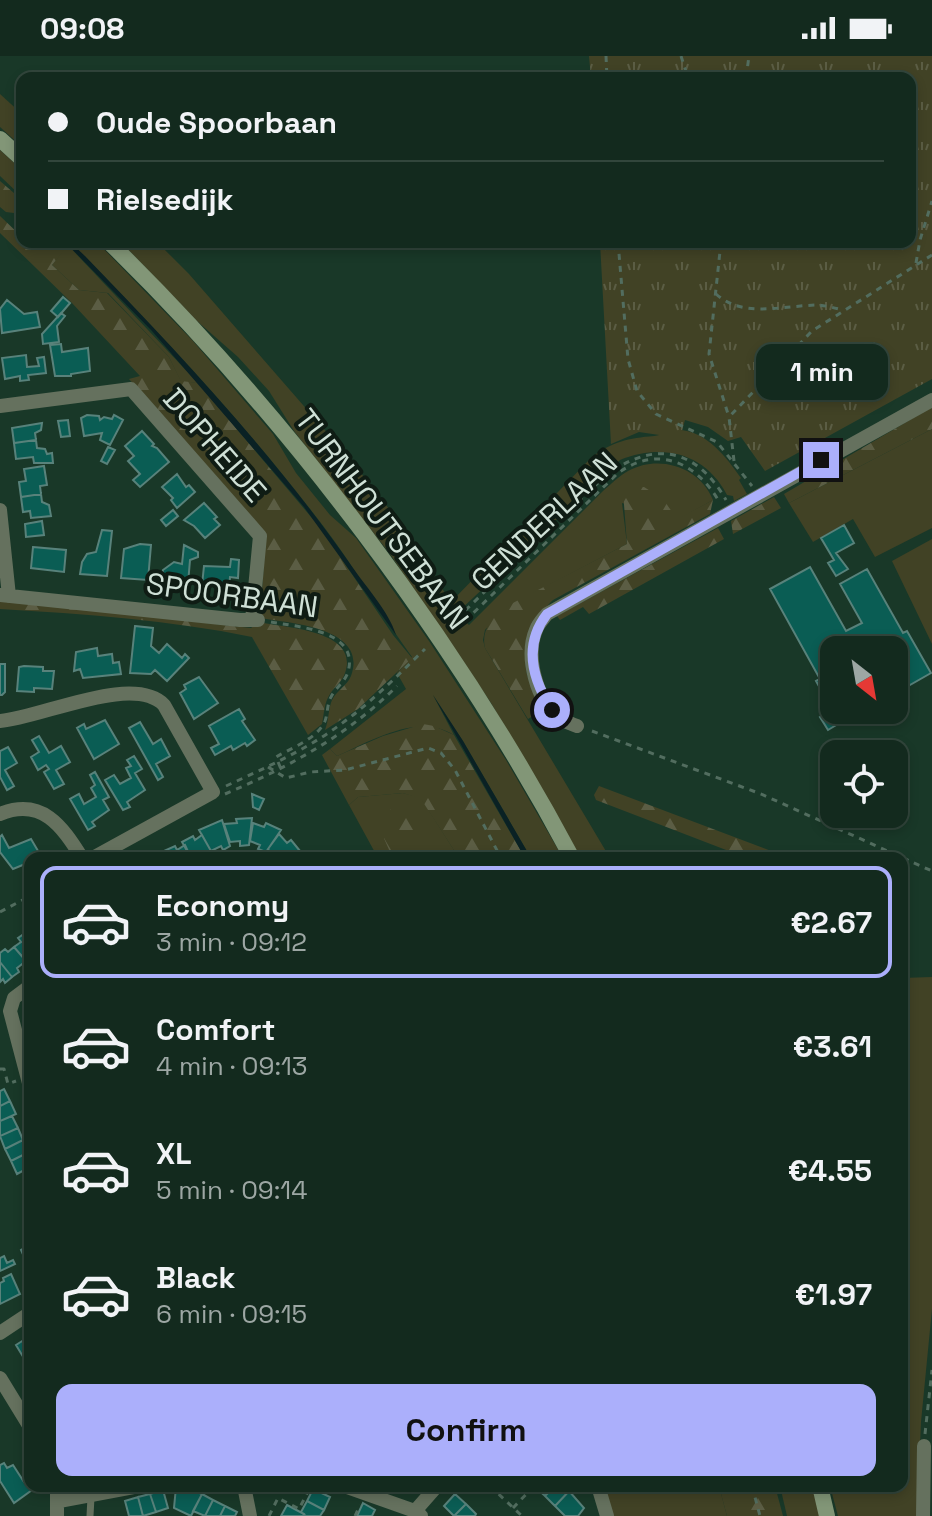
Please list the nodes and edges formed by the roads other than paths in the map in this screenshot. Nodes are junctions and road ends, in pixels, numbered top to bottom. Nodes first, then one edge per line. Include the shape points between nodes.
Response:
1 (0, 139) edge
2 (16, 154) edge
3 (115, 248) edge
4 (932, 400) edge
5 (0, 406) edge
6 (0, 510) edge
7 (4, 595) edge
8 (256, 620) joint
9 (0, 721) edge
10 (577, 726) road end
11 (0, 814) edge
12 (78, 852) edge
13 (104, 852) edge
14 (568, 852) edge
15 (24, 991) edge
16 (5, 1005) edge
17 (24, 1067) edge
18 (24, 1317) edge
19 (0, 1333) edge
20 (0, 1378) edge
21 (24, 1417) edge
22 (924, 1446) road end
23 (113, 1492) edge
24 (245, 1492) edge
25 (360, 1492) edge
26 (433, 1492) edge
27 (600, 1492) edge
28 (821, 1492) edge
29 (91, 1497) junction
30 (58, 1501) edge
31 (418, 1513) edge
32 (90, 1516) edge
33 (250, 1516) edge
34 (607, 1516) edge
35 (827, 1516) edge
36 (923, 1516) edge

1 - 2 main road
3 - 14 main road, TURNHOUTSEBAAN via 276,423 345,510 470,687
4 - 10 street via 547,614 532,642 534,673 552,710
5 - 8 street, DOPHEIDE via 131,389 260,536
6 - 7 street
7 - 8 street, SPOORBAAN
9 - 13 street via 115,695 151,695 169,712 213,792
11 - 12 street via 19,809 41,812 59,824
15 - 16 street
16 - 17 street
18 - 19 street
20 - 21 street
22 - 36 street
23 - 29 street
24 - 33 street
25 - 31 street
26 - 31 street
27 - 34 street
28 - 35 main road
29 - 30 street
29 - 32 lane

